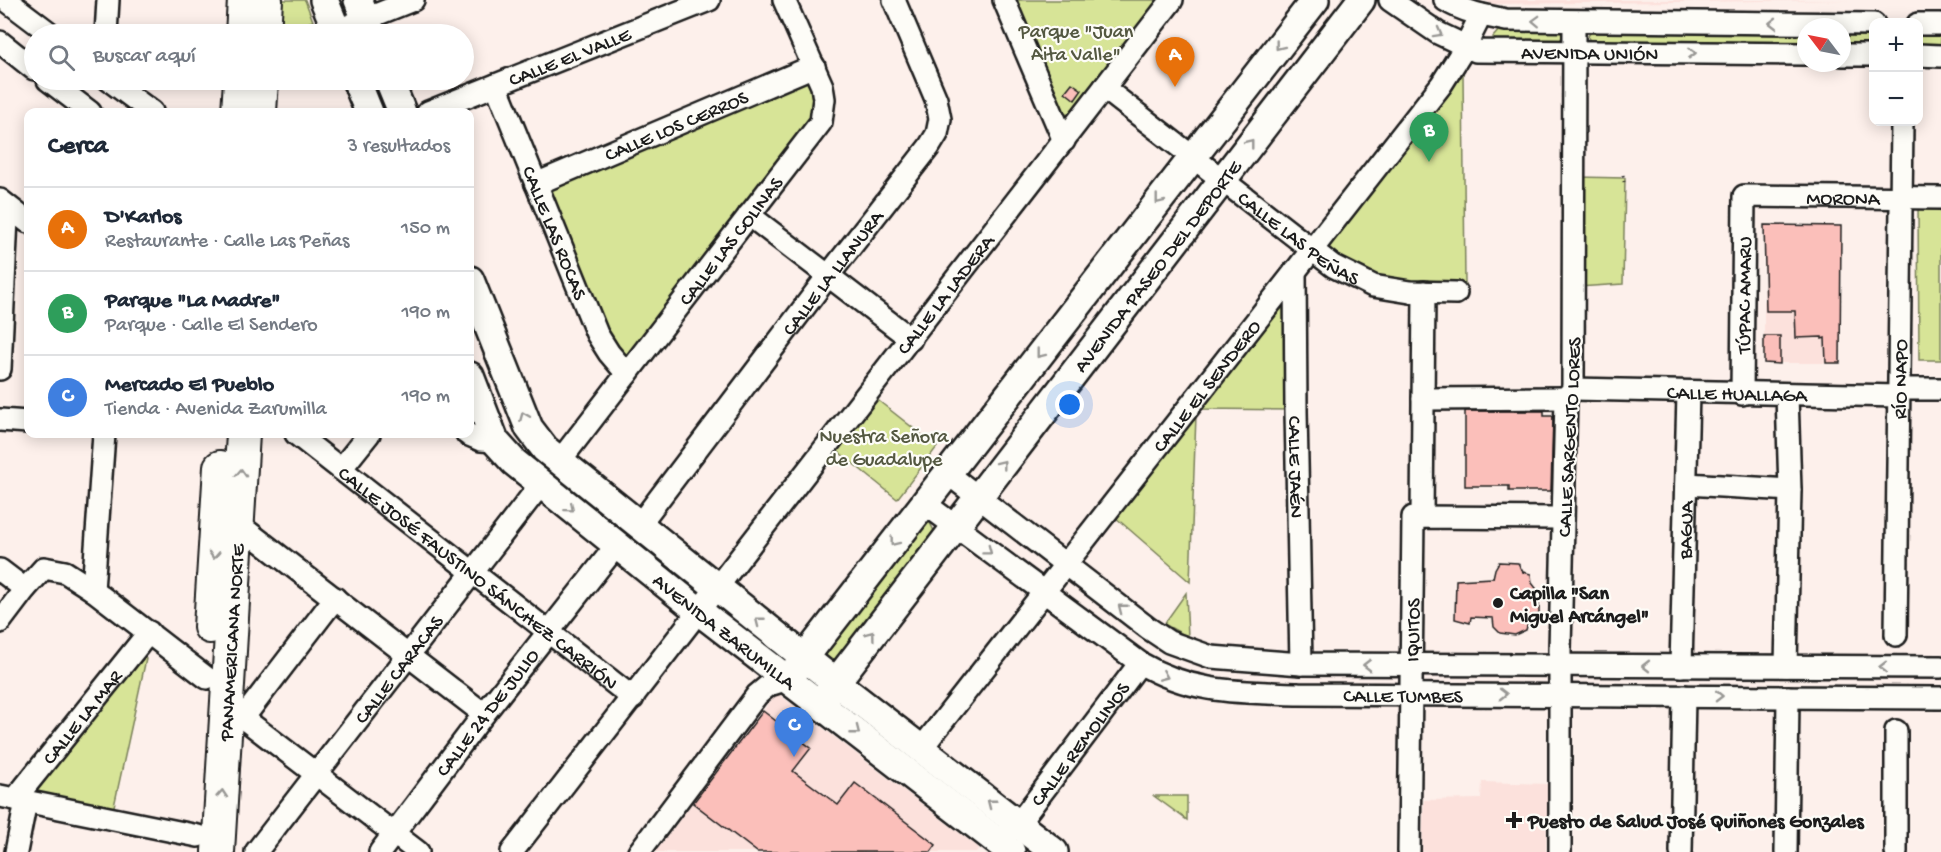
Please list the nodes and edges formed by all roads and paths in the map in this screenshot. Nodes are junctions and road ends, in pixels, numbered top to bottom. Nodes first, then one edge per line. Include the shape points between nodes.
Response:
1 (6, 0) edge
2 (108, 0) edge
3 (244, 0) edge
4 (266, 0) edge
5 (324, 0) edge
6 (413, 0) edge
7 (709, 0) edge
8 (784, 0) edge
9 (894, 0) edge
10 (1004, 0) edge
11 (1172, 0) edge
12 (1314, 0) edge
13 (1361, 0) edge
14 (1390, 0) edge
15 (1445, 0) edge
16 (1481, 15) junction
17 (365, 18) edge
18 (1574, 22) junction
19 (38, 24) edge
20 (107, 24) edge
21 (243, 24) edge
22 (265, 24) edge
23 (331, 24) edge
24 (1869, 24) edge
25 (1923, 24) edge
26 (1941, 24) edge
27 (0, 42) edge
28 (1465, 47) junction
29 (1576, 52) junction
30 (1797, 54) edge
31 (1851, 55) edge
32 (1869, 55) edge
33 (1923, 55) edge
34 (1941, 56) edge
35 (24, 61) edge
36 (814, 66) junction
37 (496, 85) junction
38 (1104, 88) junction
39 (61, 90) edge
40 (122, 90) edge
41 (239, 90) edge
42 (261, 90) edge
43 (360, 90) edge
44 (393, 90) edge
45 (85, 108) edge
46 (147, 108) edge
47 (238, 108) edge
48 (260, 108) edge
49 (367, 108) edge
50 (400, 108) edge
51 (438, 108) edge
52 (1902, 126) edge
53 (1064, 141) junction
54 (1193, 157) junction
55 (1623, 175) dead end
56 (1222, 179) junction
57 (1624, 182) dead end
58 (536, 184) junction
59 (1744, 196) joint
60 (1901, 198) junction
61 (1941, 198) edge
62 (13, 214) edge
63 (749, 214) junction
64 (1312, 250) junction
65 (1295, 271) junction
66 (828, 276) junction
67 (474, 290) edge
68 (1424, 292) junction
69 (1456, 292) dead end
70 (910, 339) junction
71 (0, 369) edge
72 (627, 374) junction
73 (474, 386) edge
74 (1941, 388) edge
75 (1688, 393) junction
76 (1899, 393) junction
77 (1569, 394) junction
78 (1742, 394) junction
79 (1787, 395) junction
80 (1423, 399) junction
81 (0, 420) edge
82 (24, 422) edge
83 (474, 437) edge
84 (104, 438) edge
85 (222, 438) edge
86 (243, 438) edge
87 (301, 438) edge
88 (366, 438) edge
89 (495, 441) junction
90 (559, 462) junction
91 (341, 469) junction
92 (947, 473) junction
93 (541, 484) junction
94 (1686, 484) junction
95 (1790, 490) junction
96 (977, 496) junction
97 (924, 503) junction
98 (1418, 517) junction
99 (1563, 518) junction
100 (238, 524) junction
101 (639, 525) junction
102 (955, 526) junction
103 (616, 546) junction
104 (1066, 565) junction
105 (0, 570) edge
106 (473, 572) junction
107 (718, 588) junction
108 (25, 589) junction
109 (93, 590) junction
110 (1044, 592) junction
111 (335, 598) junction
112 (700, 612) junction
113 (0, 622) edge
114 (149, 632) junction
115 (550, 633) junction
116 (1896, 635) dead end
117 (408, 655) junction
118 (805, 657) junction
119 (1140, 663) junction
120 (1301, 664) junction
121 (1410, 665) junction
122 (1560, 666) junction
123 (1681, 666) junction
124 (1786, 666) junction
125 (1941, 667) edge
126 (207, 678) junction
127 (788, 679) junction
128 (828, 693) junction
129 (1410, 694) junction
130 (1560, 695) junction
131 (1684, 696) junction
132 (1788, 697) junction
133 (633, 698) junction
134 (1941, 698) edge
135 (484, 714) junction
136 (235, 717) junction
137 (1896, 731) dead end
138 (921, 749) junction
139 (316, 774) junction
140 (14, 799) edge
141 (1018, 824) junction
142 (394, 834) junction
143 (204, 846) edge
144 (999, 849) edge
145 (16, 852) edge
146 (256, 852) edge
147 (380, 852) edge
148 (418, 852) edge
149 (512, 852) edge
150 (639, 852) edge
151 (1054, 852) edge
152 (1410, 852) edge
153 (1560, 852) edge
154 (1681, 852) edge
155 (1786, 852) edge
156 (1896, 852) edge

1 - 19 street
2 - 20 street
3 - 21 highway
4 - 22 highway
5 - 23 main road
6 - 17 street
7 - 37 street, CALLE EL VALLE
8 - 36 street, CALLE LAS COLINAS
9 - 66 street, CALLE LA LLANURA via 936,99 940,119 937,134
10 - 53 street
11 - 38 street, CALLE LA LADERA
12 -> 54 main road, AVENIDA PASEO DEL DEPORTE
56 -> 13 main road, AVENIDA PASEO DEL DEPORTE
14 -> 28 street, AVENIDA UNIÓN
15 - 16 street, AVENIDA UNIÓN
18 -> 16 street, AVENIDA UNIÓN via 1506,20
16 - 28 street, CALLE EL SENDERO
24 -> 18 street, AVENIDA UNIÓN
18 - 29 street, CALLE SARGENTO LORES
25 - 26 street
27 - 35 street
28 - 29 street, AVENIDA UNIÓN via 1476,51
28 - 64 street, CALLE EL SENDERO via 1441,85
29 -> 30 street, AVENIDA UNIÓN
29 - 77 street, CALLE SARGENTO LORES
31 - 32 street
33 - 34 street
36 - 58 street, CALLE LOS CERROS
36 - 63 street, CALLE LAS COLINAS via 824,99 820,122
37 - 51 street, CALLE EL VALLE
37 - 58 street, CALLE LAS ROCAS
38 - 53 street, CALLE LA LADERA
38 - 54 street, CALLE LAS PEÑAS
39 - 45 street
40 - 46 street
41 - 47 highway
42 - 48 highway
43 - 49 main road
44 - 50 main road
52 - 60 street, RÍO NAPO
53 - 70 street, CALLE LA LADERA
54 - 56 street, CALLE LAS PEÑAS
54 -> 92 main road, AVENIDA PASEO DEL DEPORTE
55 - 57 path
56 - 64 street, CALLE LAS PEÑAS
96 -> 56 main road, AVENIDA PASEO DEL DEPORTE
58 - 72 street, CALLE LAS ROCAS via 597,334
59 - 60 street, MORONA
59 - 78 street, TÚPAC AMARU
60 - 61 street, MORONA
60 - 76 street, RÍO NAPO
62 - 71 street
63 - 66 street
63 - 72 street, CALLE LAS COLINAS
64 - 65 street, CALLE EL SENDERO
64 - 68 street, CALLE LAS PEÑAS via 1333,267 1373,286
65 - 104 street, CALLE EL SENDERO
65 - 120 street, CALLE JAÉN
66 - 70 street
66 - 101 street, CALLE LA LLANURA
90 -> 67 main road, AVENIDA ZARUMILLA via 529,428
68 - 69 street, CALLE LAS PEÑAS
68 - 80 street, IQUITOS
70 - 107 street, CALLE LA LADERA
72 - 90 street, CALLE LAS COLINAS
73 - 89 main road
74 - 76 street, CALLE HUALLAGA
75 - 77 street, CALLE HUALLAGA
75 - 78 street, CALLE HUALLAGA
75 - 94 street, BAGUA
76 - 79 street, CALLE HUALLAGA
76 - 116 street, RÍO NAPO
77 - 80 street, CALLE HUALLAGA
77 - 99 street, CALLE SARGENTO LORES
78 - 79 street, CALLE HUALLAGA
79 - 95 street
80 - 98 street, IQUITOS
81 - 82 street
83 - 89 street
84 - 109 street
85 -> 126 highway, PANAMERICANA NORTE
100 -> 86 highway, PANAMERICANA NORTE
87 - 91 street, CALLE JOSÉ FAUSTINO SÁNCHEZ CARRIÓN
88 - 91 street
89 - 93 main road, AVENIDA ZARUMILLA
90 - 101 main road, AVENIDA ZARUMILLA
91 - 106 street, CALLE JOSÉ FAUSTINO SÁNCHEZ CARRIÓN
92 - 96 street, CALLE TUMBES
92 - 97 main road, AVENIDA PASEO DEL DEPORTE
93 -> 103 main road, AVENIDA ZARUMILLA
93 - 106 street, CALLE CARACAS
94 - 95 street
94 - 123 street, BAGUA
95 - 124 street
96 - 102 main road, AVENIDA PASEO DEL DEPORTE
96 - 104 street, CALLE TUMBES
97 - 102 street, CALLE TUMBES
97 -> 118 main road, AVENIDA PASEO DEL DEPORTE
98 - 99 street
98 - 121 street, IQUITOS
99 - 122 street, CALLE SARGENTO LORES
100 - 111 street
100 - 136 highway, PANAMERICANA NORTE
101 - 107 main road, AVENIDA ZARUMILLA
102 -> 110 street, CALLE TUMBES
128 -> 102 main road, AVENIDA PASEO DEL DEPORTE
103 - 112 main road, AVENIDA ZARUMILLA
103 - 115 street, CALLE 24 DE JULIO
104 - 110 street, CALLE EL SENDERO
120 -> 104 street, CALLE TUMBES via 1211,657 1169,642
105 - 108 street
106 - 115 street, CALLE JOSÉ FAUSTINO SÁNCHEZ CARRIÓN
106 - 117 street, CALLE CARACAS
107 - 112 street, CALLE LA LADERA
118 -> 107 main road, AVENIDA ZARUMILLA
108 - 109 street via 44,568 65,572
108 - 113 street
109 - 114 street
110 - 119 street, CALLE TUMBES
110 - 138 street, CALLE EL SENDERO
111 - 117 street
111 - 136 street
112 - 127 main road, AVENIDA ZARUMILLA
112 - 133 street, CALLE LA LADERA
114 - 126 street
114 - 140 street, CALLE LA MAR
115 - 133 street, CALLE JOSÉ FAUSTINO SÁNCHEZ CARRIÓN
115 - 135 street, CALLE 24 DE JULIO
117 - 135 street
117 - 139 street, CALLE CARACAS
118 - 127 main road, AVENIDA PASEO DEL DEPORTE
118 - 128 main road, AVENIDA ZARUMILLA
119 -> 129 street, CALLE TUMBES via 1183,683 1231,691
119 - 141 street, CALLE REMOLINOS
121 -> 120 street, CALLE TUMBES
121 - 122 street, CALLE TUMBES
121 - 129 street, IQUITOS
123 -> 122 street, CALLE TUMBES
122 - 130 street, CALLE SARGENTO LORES
123 - 124 street, CALLE TUMBES
125 -> 124 street, CALLE TUMBES
126 - 143 highway, PANAMERICANA NORTE
127 - 128 main road, AVENIDA ZARUMILLA
127 - 150 street via 769,685 757,695
128 - 138 main road, AVENIDA ZARUMILLA
128 -> 144 main road, AVENIDA ZARUMILLA
129 -> 130 street, CALLE TUMBES
129 - 152 street, IQUITOS
130 - 131 street, CALLE TUMBES
130 - 153 street, CALLE SARGENTO LORES
131 -> 132 street, CALLE TUMBES
131 - 154 street
132 - 134 street, CALLE TUMBES
132 - 155 street
133 - 149 street, CALLE LA LADERA
135 - 142 street, CALLE 24 DE JULIO
136 - 139 street
143 -> 136 highway, PANAMERICANA NORTE
137 - 156 street
141 -> 138 main road, AVENIDA ZARUMILLA
139 - 142 street
139 - 146 street, CALLE CARACAS
140 - 143 street
140 - 145 street, CALLE LA MAR
141 - 144 street, CALLE REMOLINOS
141 - 151 main road, AVENIDA ZARUMILLA
142 - 147 street, CALLE 24 DE JULIO
142 - 148 street

